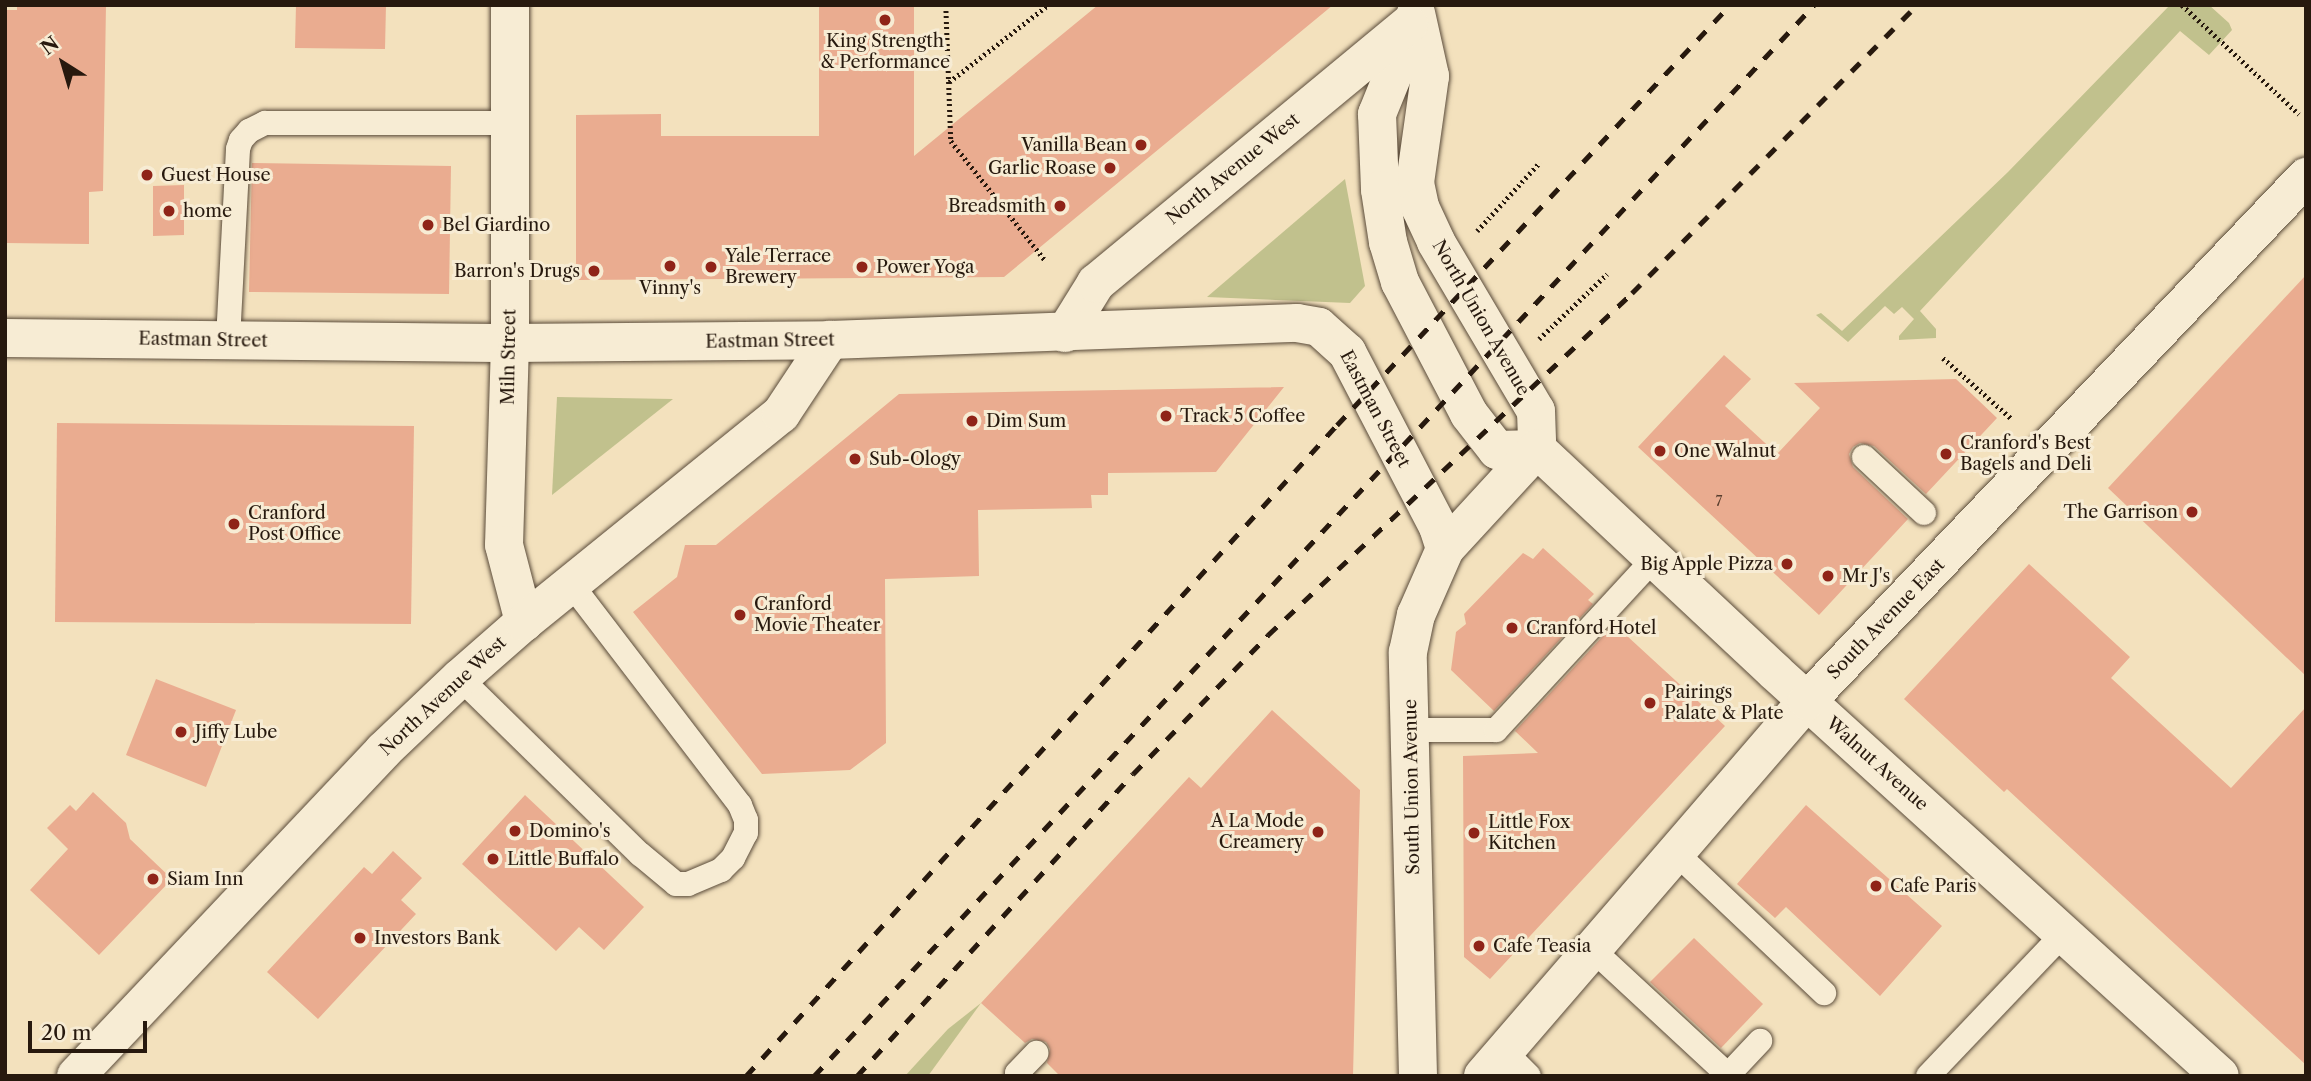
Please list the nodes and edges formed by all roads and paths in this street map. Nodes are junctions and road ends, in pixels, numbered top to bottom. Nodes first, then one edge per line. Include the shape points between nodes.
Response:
1 (510, 5) edge
2 (947, 5) edge
3 (1048, 5) edge
4 (2182, 5) edge
5 (1420, 10) edge
6 (948, 83) junction
7 (2299, 114) dead end
8 (510, 123) junction
9 (1541, 162) dead end
10 (2306, 177) edge
11 (1477, 231) dead end
12 (1045, 260) dead end
13 (1607, 274) dead end
14 (1065, 333) junction
15 (5, 338) edge
16 (1538, 339) dead end
17 (228, 340) junction
18 (830, 340) junction
19 (510, 343) junction
20 (1943, 358) dead end
21 (2012, 419) dead end
22 (1537, 449) junction
23 (1864, 457) dead end
24 (1924, 513) dead end
25 (1446, 549) junction
26 (1653, 560) junction
27 (571, 584) junction
28 (524, 622) junction
29 (460, 678) junction
30 (1807, 701) junction
31 (1410, 730) junction
32 (1676, 853) junction
33 (2063, 933) junction
34 (1592, 949) junction
35 (1824, 993) dead end
36 (1760, 1041) dead end
37 (1036, 1054) dead end
38 (1505, 1068) edge
39 (76, 1076) edge
40 (1020, 1076) edge
41 (1418, 1076) edge
42 (1928, 1076) edge
43 (2220, 1076) edge

1 - 8 street, Miln Street
2 - 6 path
3 - 6 path
4 - 7 path
5 - 14 street, North Avenue West via 1096,283
5 - 22 street, North Union Avenue via 1430,76 1415,183 1420,207 1536,411
5 - 22 street via 1377,114 1380,190 1396,268 1469,414 1497,450
6 - 12 path via 950,141
8 - 17 lane via 265,123 249,131 238,149
8 - 19 street, Miln Street
9 - 11 path
10 - 30 street, South Avenue East
13 - 16 path
14 - 18 street, Eastman Street
14 - 25 street, Eastman Street via 1297,323 1319,327 1347,352
15 - 17 street, Eastman Street
17 - 19 street, Eastman Street
18 - 19 street, Eastman Street
18 - 27 street, North Avenue West via 781,414
19 - 28 street, Miln Street via 504,545
20 - 21 path
22 - 25 street, South Union Avenue
22 - 26 street, Walnut Avenue
23 - 24 lane
25 - 31 street, South Union Avenue via 1416,615 1408,652
26 - 30 street, Walnut Avenue
26 - 31 lane via 1496,730
27 - 28 street, North Avenue West
27 - 29 lane via 740,805 746,833 721,870 688,884 676,884
28 - 29 street, North Avenue West
29 - 39 street, North Avenue West via 383,751
30 - 32 street, South Avenue East
30 - 33 street, Walnut Avenue
31 - 41 street, South Union Avenue
32 - 34 street, South Avenue East
32 - 35 lane
33 - 42 lane
33 - 43 street, Walnut Avenue
34 - 36 lane via 1728,1075
34 - 38 street, South Avenue East
37 - 40 lane via 1017,1073

